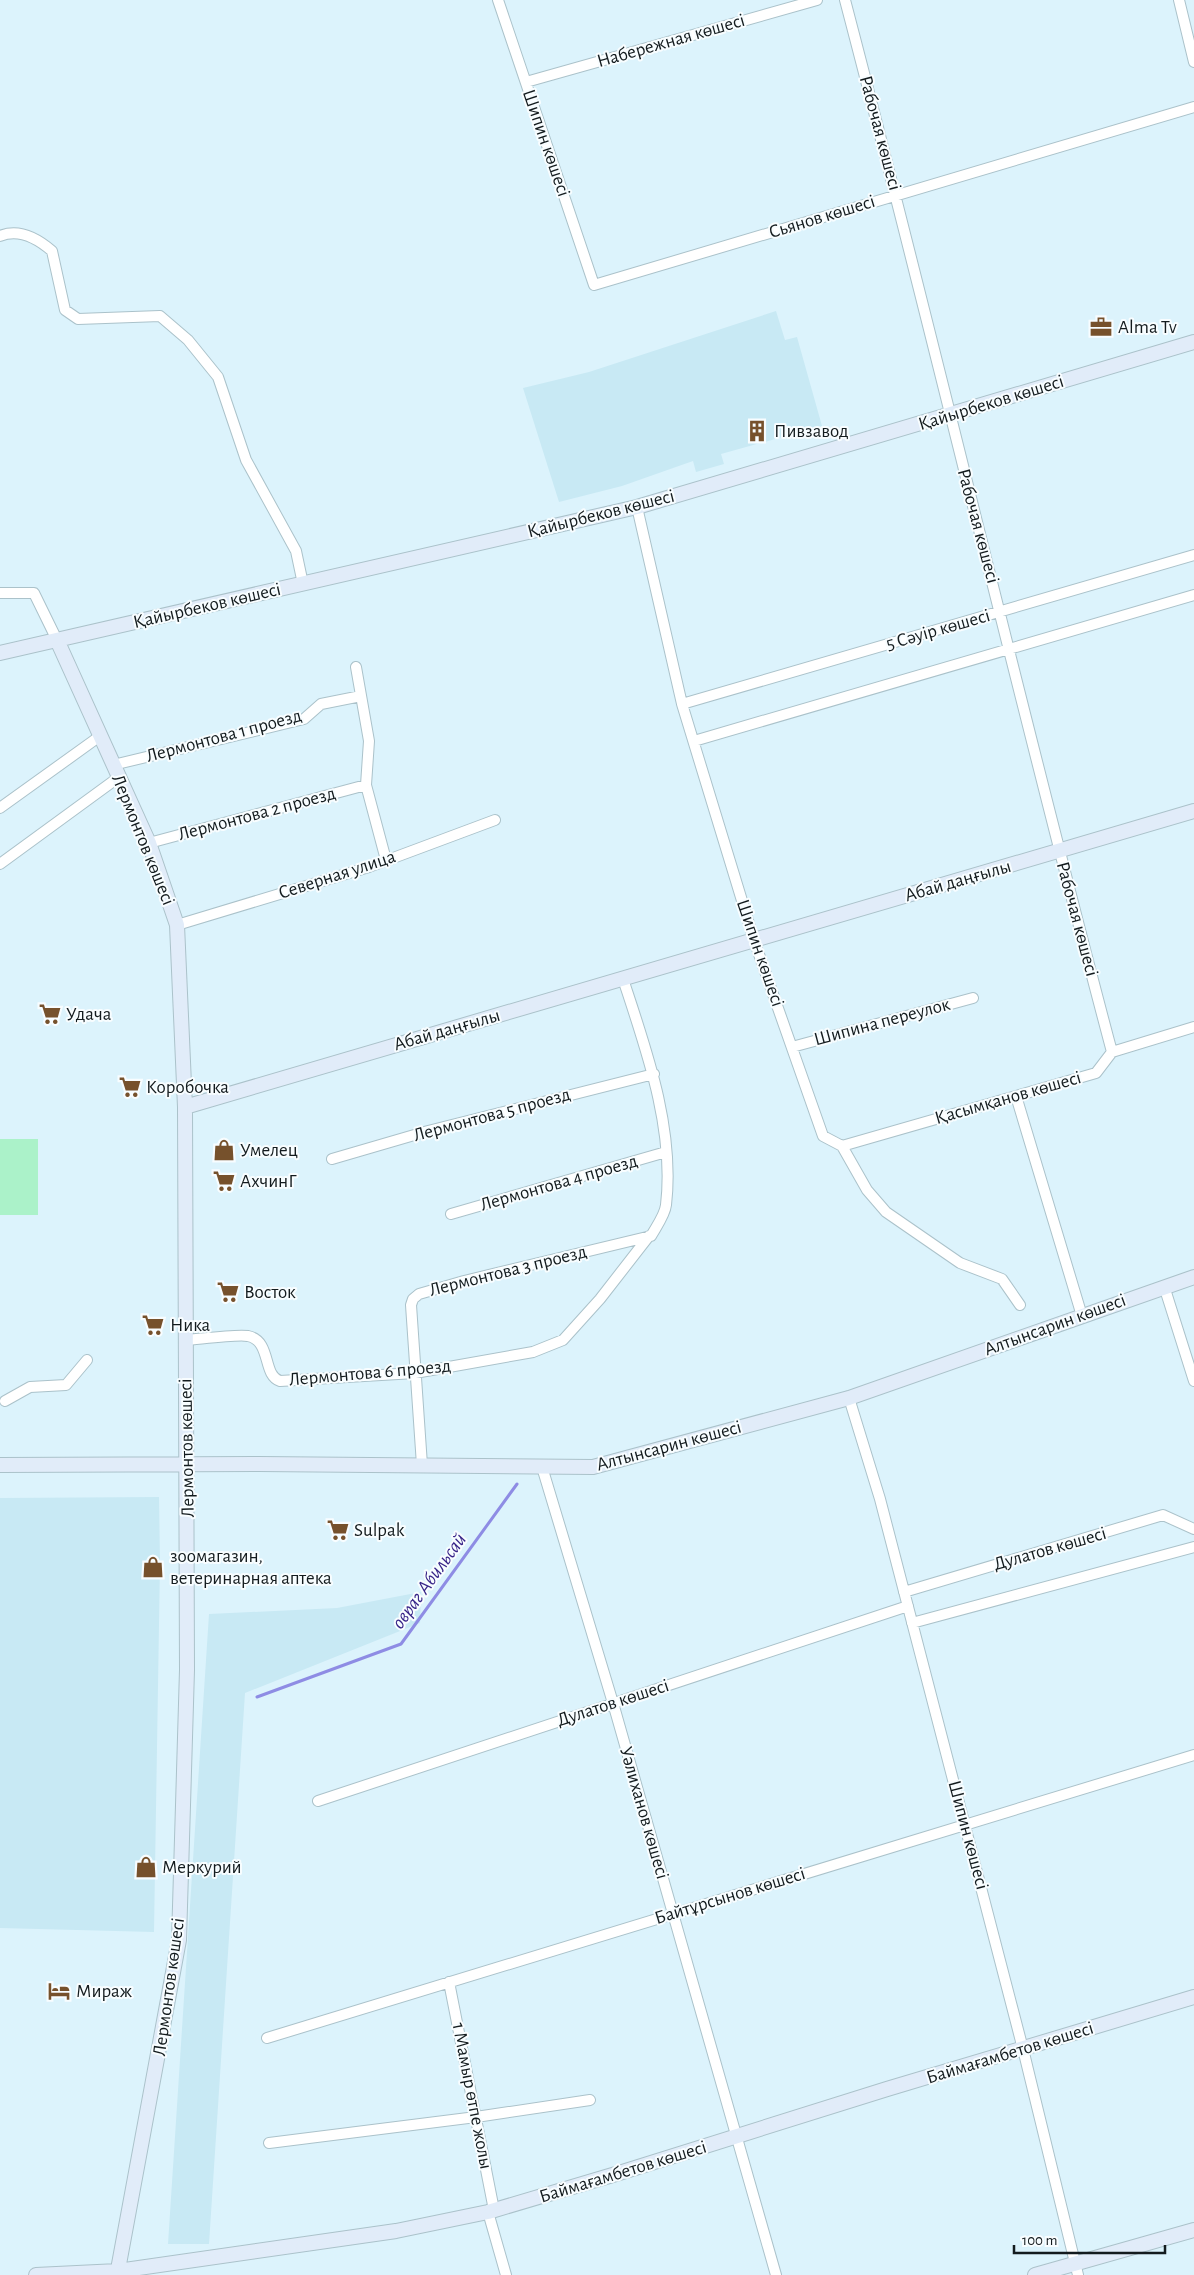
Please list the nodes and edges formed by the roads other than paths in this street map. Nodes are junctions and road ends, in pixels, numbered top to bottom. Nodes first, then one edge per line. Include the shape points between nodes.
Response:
1 (498, 0) edge
2 (817, 0) edge
3 (844, 0) edge
4 (1179, 0) edge
5 (1194, 62) edge
6 (526, 82) junction
7 (1194, 107) edge
8 (896, 196) junction
9 (0, 236) edge
10 (594, 285) joint
11 (1194, 342) edge
12 (950, 415) junction
13 (637, 507) junction
14 (1194, 555) edge
15 (303, 584) junction
16 (0, 593) edge
17 (1194, 595) edge
18 (1000, 611) junction
19 (57, 640) junction
20 (1010, 649) junction
21 (0, 653) edge
22 (356, 667) dead end
23 (361, 696) junction
24 (682, 704) junction
25 (100, 736) junction
26 (694, 741) junction
27 (116, 771) junction
28 (366, 785) junction
29 (0, 808) edge
30 (1194, 811) edge
31 (495, 820) dead end
32 (149, 843) junction
33 (1058, 852) junction
34 (386, 860) junction
35 (0, 864) edge
36 (176, 925) junction
37 (754, 940) junction
38 (624, 979) junction
39 (973, 998) dead end
40 (1194, 1027) edge
41 (792, 1047) junction
42 (1112, 1052) junction
43 (654, 1074) junction
44 (1016, 1096) junction
45 (185, 1107) junction
46 (842, 1146) junction
47 (666, 1152) junction
48 (332, 1160) dead end
49 (451, 1214) dead end
50 (650, 1236) junction
51 (1194, 1277) edge
52 (1164, 1286) junction
53 (1020, 1305) dead end
54 (1082, 1316) junction
55 (186, 1340) junction
56 (87, 1360) dead end
57 (415, 1373) junction
58 (1194, 1381) edge
59 (849, 1398) junction
60 (5, 1401) dead end
61 (0, 1465) edge
62 (188, 1465) junction
63 (422, 1465) junction
64 (542, 1467) junction
65 (1194, 1529) edge
66 (1194, 1547) edge
67 (904, 1592) junction
68 (908, 1606) junction
69 (912, 1623) junction
70 (613, 1703) junction
71 (1194, 1754) edge
72 (318, 1801) dead end
73 (965, 1824) junction
74 (673, 1913) junction
75 (449, 1982) junction
76 (1194, 1997) edge
77 (267, 2038) dead end
78 (1023, 2049) junction
79 (590, 2100) dead end
80 (476, 2117) junction
81 (736, 2138) junction
82 (269, 2143) dead end
83 (491, 2211) junction
84 (1194, 2230) edge
85 (1077, 2269) edge
86 (118, 2273) edge
87 (36, 2275) edge
88 (506, 2275) edge
89 (776, 2275) edge
90 (1035, 2275) edge

1 - 6 street, Шипин көшесі
2 - 6 street, Набережная көшесі
3 - 8 street, Рабочая көшесі
4 - 5 street
6 - 10 street, Шипин көшесі
7 - 8 street, Сьянов көшесі
8 - 10 street, Сьянов көшесі
8 - 12 street, Рабочая көшесі
9 - 15 street via 9,232 31,236 52,250 65,310 78,319 160,316 188,340 218,377 246,460 296,551
11 - 12 street, Қайырбеков көшесі
12 - 13 street, Қайырбеков көшесі
12 - 18 street, Рабочая көшесі
13 - 15 street, Қайырбеков көшесі
13 - 24 street, Шипин көшесі
14 - 18 street, 5 Сәуір көшесі
15 - 19 street, Қайырбеков көшесі
16 - 19 street via 34,593
17 - 20 street, 5 Сәуір көшесі
18 - 20 street, Рабочая көшесі
18 - 24 street, 5 Сәуір көшесі
19 - 21 street, Қайырбеков көшесі
19 - 25 street, Лермонтов көшесі
20 - 26 street, 5 Сәуір көшесі
20 - 33 street, Рабочая көшесі
22 - 23 street
23 - 27 street, Лермонтова 1 проезд via 321,704 304,719
23 - 28 street via 369,741
24 - 26 street, Шипин көшесі
25 - 27 street, Лермонтов көшесі
25 - 29 street
26 - 37 street, Шипин көшесі
27 - 32 street, Лермонтов көшесі
27 - 35 street
28 - 32 street, Лермонтова 2 проезд
28 - 34 street
30 - 33 street, Абай даңғылы
31 - 34 street, Северная улица
32 - 36 street, Лермонтов көшесі
33 - 37 street, Абай даңғылы
33 - 42 street, Рабочая көшесі
34 - 36 street, Северная улица
36 - 45 street, Лермонтов көшесі
37 - 38 street, Абай даңғылы
37 - 41 street, Шипин көшесі
38 - 43 street, Лермонтова 6 проезд
38 - 45 street, Абай даңғылы
39 - 41 street, Шипина переулок
40 - 42 street
41 - 46 street, Шипин көшесі via 824,1136
42 - 44 street, Қасымқанов көшесі via 1096,1073
43 - 47 street, Лермонтова 6 проезд
43 - 48 street, Лермонтова 5 проезд via 428,1131
44 - 46 street, Қасымқанов көшесі
44 - 54 street
45 - 55 street, Лермонтов көшесі
46 - 53 street, Шипин көшесі via 866,1190 886,1212 960,1263 1002,1278
47 - 49 street, Лермонтова 4 проезд
47 - 50 street, Лермонтова 6 проезд via 666,1207
50 - 57 street, Лермонтова 6 проезд via 563,1340 533,1352
50 - 57 street, Лермонтова 3 проезд via 419,1294 411,1306
51 - 52 street, Алтынсарин көшесі
52 - 54 street, Алтынсарин көшесі
52 - 58 street
54 - 59 street, Алтынсарин көшесі
55 - 57 street, Лермонтова 6 проезд via 249,1336 260,1343 272,1375 280,1381
55 - 62 street, Лермонтов көшесі
56 - 60 street via 66,1385 30,1387
57 - 63 street, Лермонтова 3 проезд
59 - 64 street, Алтынсарин көшесі via 593,1467
59 - 67 street, Шипин көшесі
61 - 62 street, Алтынсарин көшесі
62 - 63 street, Алтынсарин көшесі
62 - 86 street, Лермонтов көшесі via 188,1670 179,1940
63 - 64 street, Алтынсарин көшесі
64 - 70 street, Уәлиханов көшесі
65 - 67 street, Дулатов көшесі via 1163,1515
66 - 69 street, Дулатов көшесі
67 - 68 street, Шипин көшесі
68 - 69 street, Шипин көшесі
68 - 70 street, Дулатов көшесі
69 - 73 street, Шипин көшесі
70 - 72 street, Дулатов көшесі
70 - 74 street, Уәлиханов көшесі
71 - 73 street, Байтұрсынов көшесі
73 - 74 street, Байтұрсынов көшесі
73 - 78 street, Шипин көшесі
74 - 75 street, Байтұрсынов көшесі
74 - 81 street, Уәлиханов көшесі
75 - 77 street, Байтұрсынов көшесі
75 - 80 street, 1 Мамыр өтпе жолы
76 - 78 street, Баймағамбетов көшесі
78 - 81 street, Баймағамбетов көшесі
78 - 85 street, Шипин көшесі
79 - 80 street
80 - 82 street
80 - 83 street, 1 Мамыр өтпе жолы
81 - 83 street, Баймағамбетов көшесі
81 - 89 street, Уәлиханов көшесі
83 - 86 street, Баймағамбетов көшесі via 396,2231
83 - 88 street, 1 Мамыр өтпе жолы
84 - 85 street
85 - 90 street
86 - 87 street, Баймағамбетов көшесі

